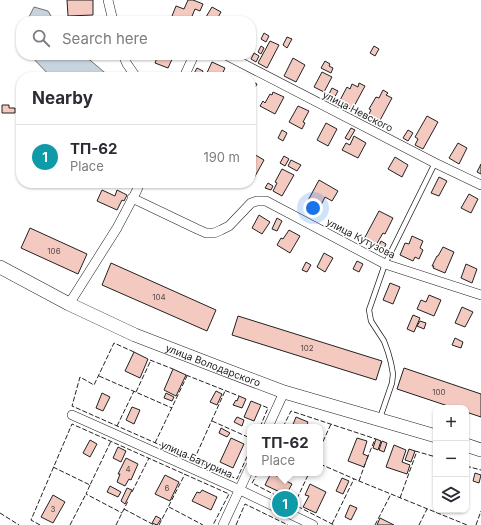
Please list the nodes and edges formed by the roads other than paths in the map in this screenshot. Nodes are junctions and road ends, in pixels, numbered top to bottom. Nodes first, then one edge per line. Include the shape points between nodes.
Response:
1 (108, 0) edge
2 (112, 16) edge
3 (125, 60) edge
4 (192, 60) edge
5 (236, 60) edge
6 (133, 72) edge
7 (186, 72) edge
8 (435, 163) junction
9 (481, 185) edge
10 (137, 188) edge
11 (132, 198) junction
12 (385, 264) junction
13 (0, 267) edge
14 (481, 295) edge
15 (69, 304) junction
16 (284, 392) junction
17 (72, 415) dead end
18 (379, 420) junction
19 (269, 424) edge
20 (433, 435) edge
21 (469, 446) edge
22 (481, 450) edge
23 (247, 474) edge
24 (240, 490) junction
25 (223, 525) edge
26 (313, 525) edge

1 - 2 street
3 - 6 street
4 - 7 street
5 - 8 street, улица Невского
8 - 9 street, улица Невского
8 - 12 lane
10 - 11 street
11 - 12 street, улица Кутузова via 206,232 214,232 229,226 251,203 266,201
11 - 15 street via 117,228
12 - 14 street, улица Кутузова
12 - 18 lane via 369,310 371,321 384,341 393,374
13 - 15 main road, улица Володарского
15 - 16 main road, улица Володарского via 135,334
16 - 18 main road, улица Володарского
16 - 19 street
17 - 24 street, улица Батурина
18 - 20 main road, улица Володарского
21 - 22 main road
23 - 24 street
24 - 25 street
24 - 26 street, улица Батурина

